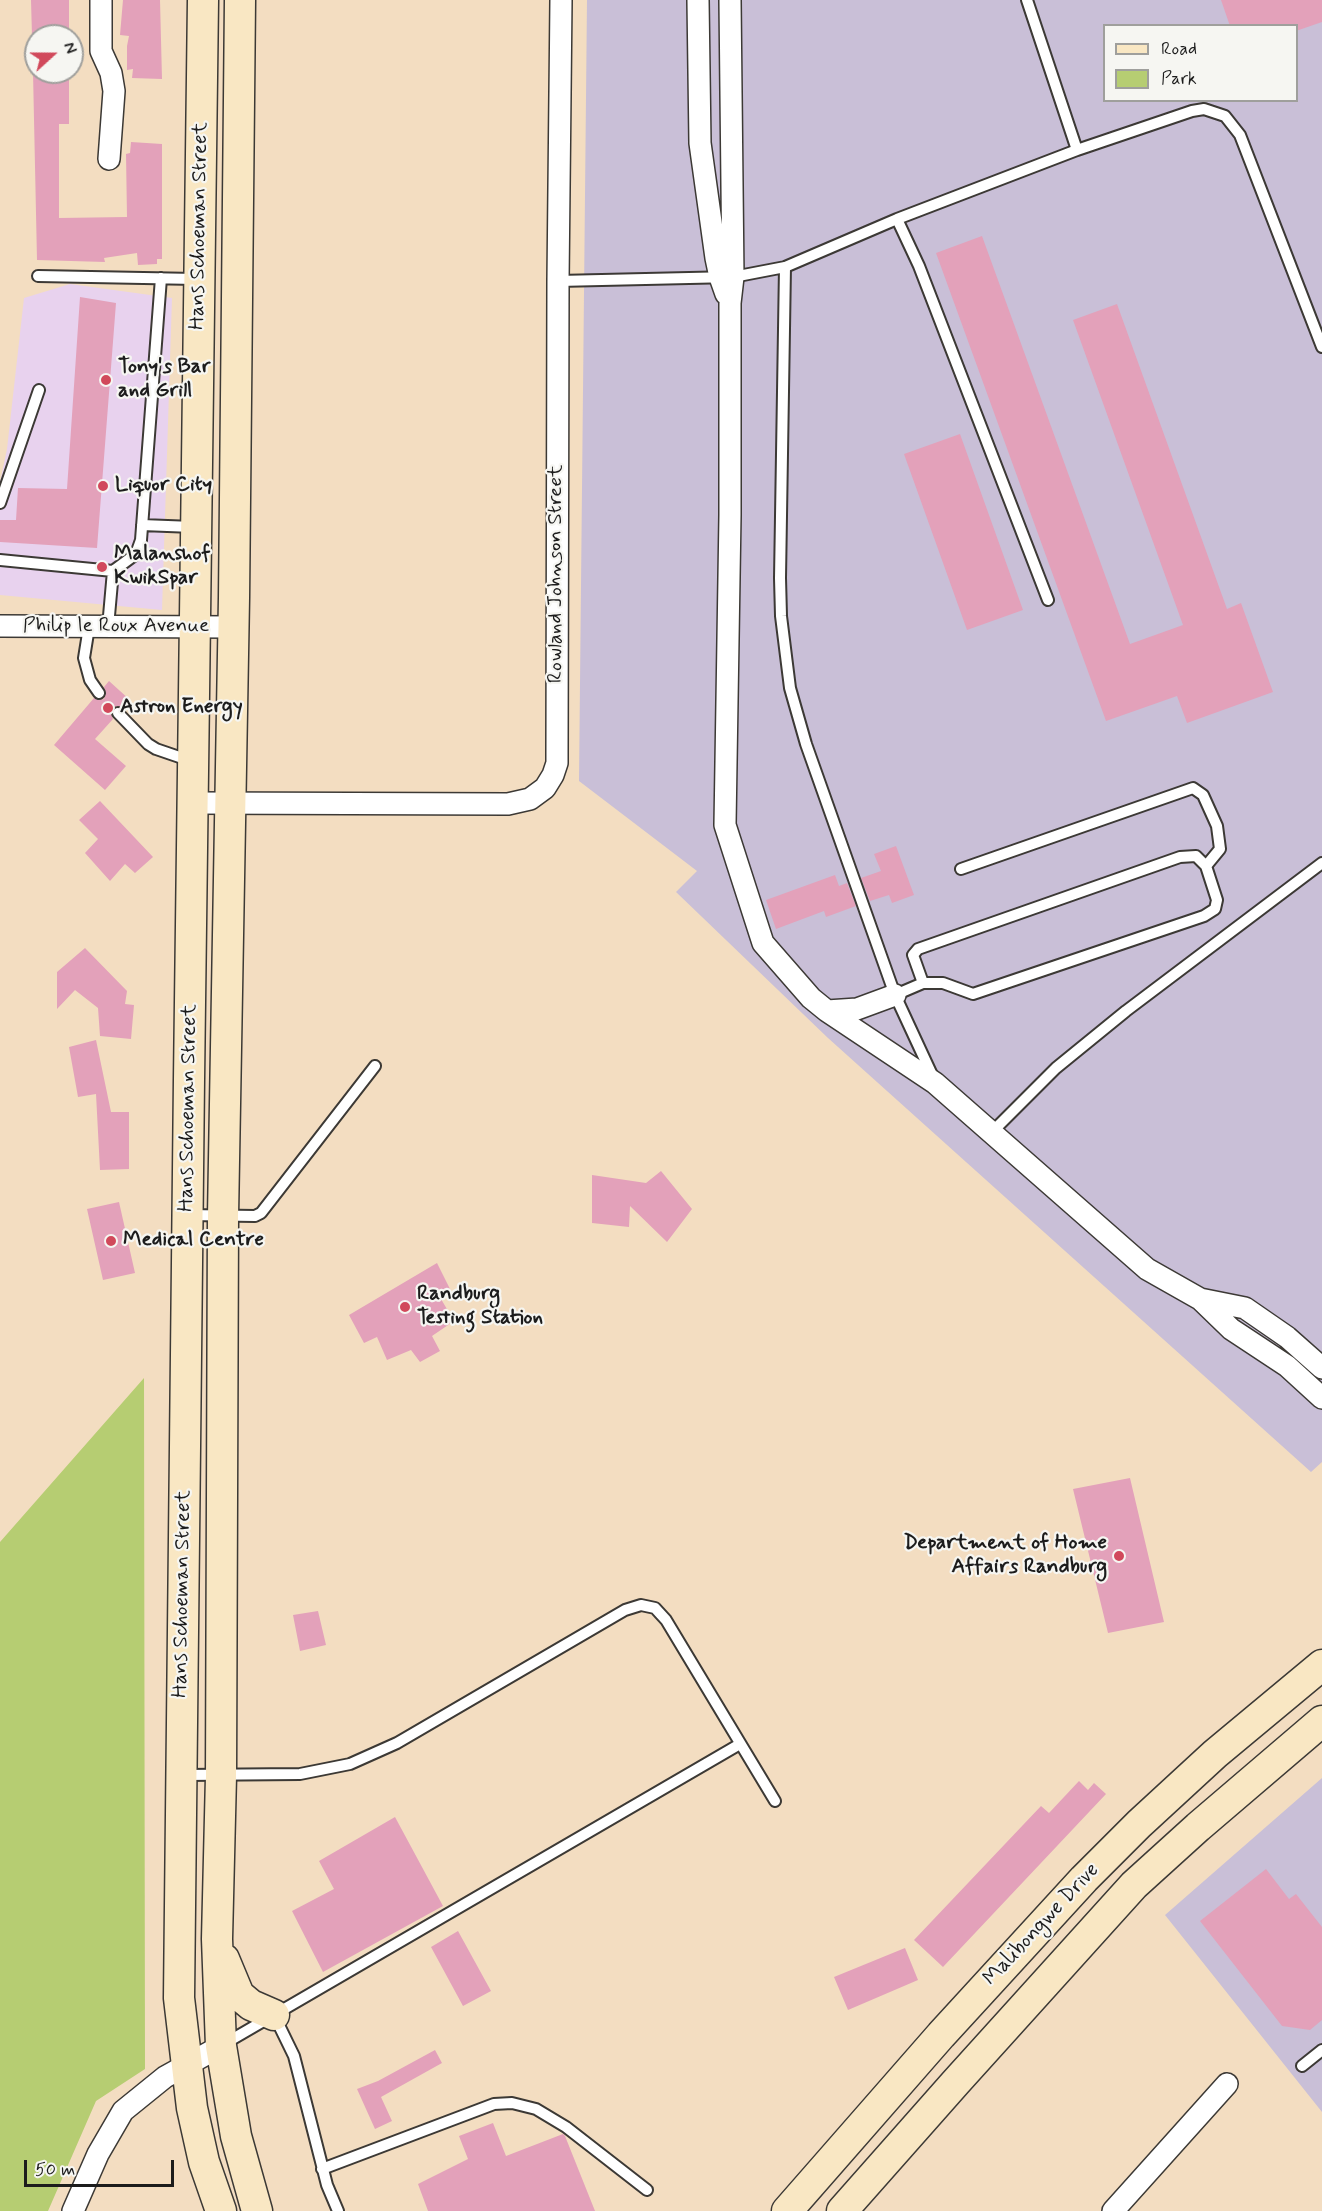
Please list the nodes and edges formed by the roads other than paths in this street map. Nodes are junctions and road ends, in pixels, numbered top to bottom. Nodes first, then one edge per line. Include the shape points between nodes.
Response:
1 (101, 0) edge
2 (203, 0) edge
3 (240, 0) edge
4 (561, 0) edge
5 (698, 0) edge
6 (730, 0) edge
7 (1027, 0) edge
8 (731, 103) junction
9 (700, 104) junction
10 (1077, 150) junction
11 (109, 159) dead end
12 (897, 219) junction
13 (784, 267) junction
14 (38, 276) dead end
15 (726, 277) junction
16 (161, 278) junction
17 (200, 279) junction
18 (558, 281) junction
19 (1322, 347) edge
20 (39, 390) dead end
21 (0, 503) edge
22 (142, 525) junction
23 (196, 527) junction
24 (0, 560) edge
25 (113, 571) junction
26 (1048, 600) dead end
27 (0, 626) edge
28 (98, 627) junction
29 (195, 627) junction
30 (233, 627) junction
31 (99, 693) dead end
32 (118, 713) dead end
33 (193, 761) junction
34 (192, 803) junction
35 (230, 805) junction
36 (1322, 863) edge
37 (1206, 866) junction
38 (961, 868) dead end
39 (923, 983) junction
40 (895, 994) junction
41 (827, 1011) junction
42 (375, 1065) dead end
43 (936, 1083) junction
44 (991, 1133) junction
45 (188, 1215) junction
46 (223, 1216) junction
47 (1200, 1299) junction
48 (1322, 1368) edge
49 (1322, 1398) edge
50 (1322, 1665) edge
51 (1322, 1721) edge
52 (740, 1744) junction
53 (181, 1775) junction
54 (221, 1776) junction
55 (775, 1801) dead end
56 (1228, 1817) dead end
57 (1198, 1827) junction
58 (217, 1939) junction
59 (274, 2015) junction
60 (221, 2046) junction
61 (1322, 2050) edge
62 (187, 2065) junction
63 (1302, 2066) dead end
64 (1227, 2084) dead end
65 (322, 2169) junction
66 (647, 2190) dead end
67 (73, 2211) edge
68 (220, 2211) edge
69 (257, 2211) edge
70 (338, 2211) edge
71 (787, 2211) edge
72 (842, 2211) edge
73 (1113, 2211) edge

1 - 11 street via 101,51 114,92
2 - 17 main road, Hans Schoeman Street
3 - 30 main road, Hans Schoeman Street
4 - 18 street, Rowland Johnson Street
5 - 9 street
6 - 8 street
7 - 10 lane
8 - 9 street
8 - 15 street
9 - 15 street via 702,161
10 - 12 lane
10 - 19 lane via 1192,111 1225,116 1247,149
12 - 13 lane
12 - 26 lane via 919,266
13 - 15 lane
13 - 40 lane via 780,578 790,688 806,744
14 - 16 lane
15 - 18 lane
15 - 41 street via 730,303 730,515 725,825 763,943
16 - 17 lane
16 - 22 lane
17 - 23 main road, Hans Schoeman Street
18 - 35 street, Rowland Johnson Street via 557,756 545,788 530,799 508,804
20 - 21 lane
22 - 23 lane
22 - 25 lane via 136,554
23 - 29 main road, Hans Schoeman Street
24 - 25 lane
25 - 28 lane
27 - 28 street, Philip le Roux Avenue
28 - 29 street, Philip le Roux Avenue
28 - 31 lane via 84,658 90,680
29 - 30 street, Philip le Roux Avenue
29 - 33 main road, Hans Schoeman Street
30 - 35 main road, Hans Schoeman Street
32 - 33 lane via 148,744
33 - 34 main road, Hans Schoeman Street
34 - 35 street, Rowland Johnson Street
34 - 45 main road, Hans Schoeman Street
35 - 46 main road, Hans Schoeman Street
36 - 44 lane via 1056,1068
37 - 38 lane via 1220,849 1217,826 1203,795 1193,788
37 - 39 lane via 1196,856 1180,857 918,949 913,955
37 - 39 lane via 1217,900 1215,909 1204,916 973,994 943,983
39 - 40 lane
40 - 41 street via 857,1009
40 - 43 lane
41 - 43 street
42 - 46 lane via 268,1207 255,1216
43 - 44 street
44 - 47 street via 1147,1269
45 - 46 lane
45 - 53 main road, Hans Schoeman Street
46 - 54 main road, Hans Schoeman Street
47 - 48 street via 1245,1308
47 - 49 street via 1231,1329 1287,1366
50 - 71 main road, Malibongwe Drive via 1215,1754 1084,1879
51 - 57 main road, Malibongwe Drive via 1272,1771
52 - 54 lane via 666,1620 655,1608 641,1605 625,1610 397,1743 351,1764 300,1774
52 - 55 lane
52 - 59 lane
53 - 54 lane
53 - 62 main road, Hans Schoeman Street via 179,1998
54 - 58 main road, Hans Schoeman Street
56 - 57 lane
57 - 72 main road, Malibongwe Drive via 1134,1886
58 - 59 main road via 238,1993 251,2005
58 - 60 main road, Hans Schoeman Street
59 - 60 lane
59 - 65 lane via 294,2056
60 - 62 street
60 - 69 main road, Hans Schoeman Street via 236,2136
61 - 63 lane
62 - 67 street via 165,2077 123,2111 98,2154
62 - 68 main road, Hans Schoeman Street via 204,2162
64 - 73 street
65 - 66 lane via 494,2104 512,2103 536,2109 566,2127
65 - 70 lane

